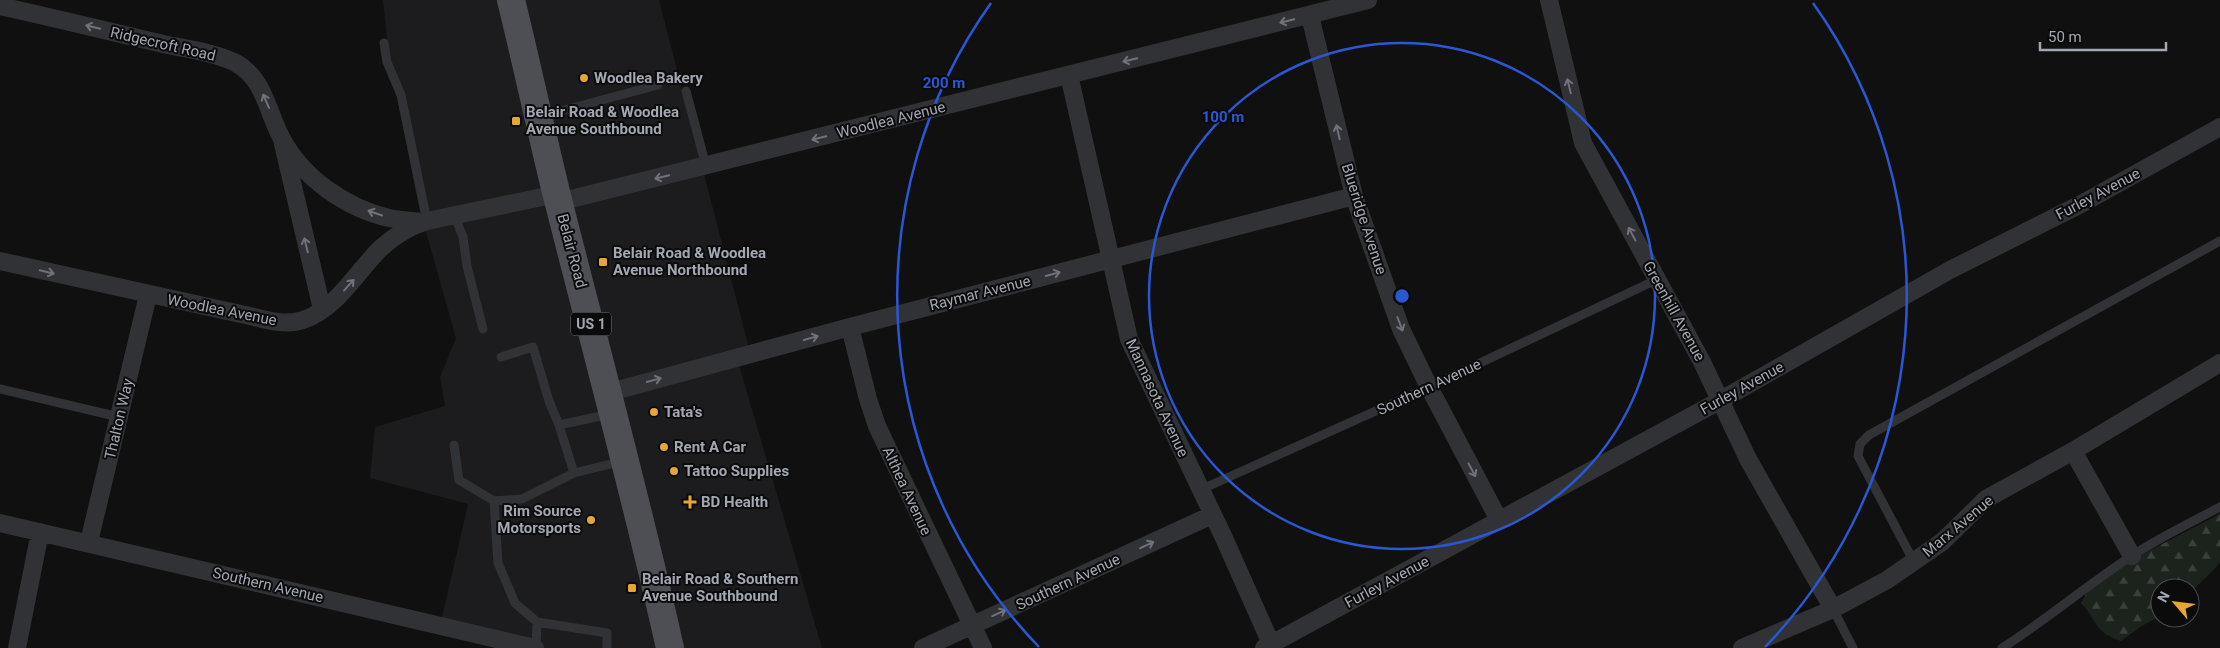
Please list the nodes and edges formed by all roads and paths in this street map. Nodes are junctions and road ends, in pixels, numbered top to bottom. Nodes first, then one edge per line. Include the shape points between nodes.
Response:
1 (511, 0) edge
2 (1368, 0) edge
3 (1549, 0) edge
4 (0, 6) edge
5 (1310, 16) junction
6 (384, 43) dead end
7 (1069, 75) junction
8 (658, 86) dead end
9 (686, 91) dead end
10 (539, 116) junction
11 (2220, 127) edge
12 (282, 139) junction
13 (706, 166) junction
14 (1354, 196) junction
15 (558, 198) junction
16 (454, 215) junction
17 (425, 221) junction
18 (2220, 241) edge
19 (1111, 259) junction
20 (0, 261) edge
21 (1656, 280) junction
22 (148, 295) junction
23 (322, 309) junction
24 (850, 327) junction
25 (484, 329) dead end
26 (500, 357) dead end
27 (2220, 363) edge
28 (1429, 387) junction
29 (0, 389) edge
30 (1721, 400) junction
31 (610, 403) junction
32 (120, 416) junction
33 (559, 425) junction
34 (454, 446) dead end
35 (2073, 451) junction
36 (624, 461) junction
37 (574, 473) junction
38 (1200, 490) junction
39 (494, 501) junction
40 (2220, 507) edge
41 (1212, 515) junction
42 (1499, 520) junction
43 (0, 523) edge
44 (40, 532) junction
45 (89, 542) junction
46 (2132, 556) junction
47 (1914, 562) junction
48 (1833, 609) junction
49 (537, 622) junction
50 (973, 625) junction
51 (1270, 647) edge
52 (17, 648) edge
53 (536, 648) edge
54 (607, 648) edge
55 (670, 648) edge
56 (923, 648) edge
57 (983, 648) edge
58 (1742, 648) edge
59 (1854, 648) edge
60 (2002, 648) edge

1 - 10 main road, Belair Road / US 1
2 - 5 street, Woodlea Avenue
21 -> 3 street, Greenhill Avenue via 1583,143
12 -> 4 street, Ridgecroft Road via 258,83 235,63
5 -> 7 street, Woodlea Avenue
14 -> 5 street, Blueridge Avenue
6 - 17 lane via 387,62 401,94
7 -> 13 street, Woodlea Avenue
7 - 19 street, Mannasota Avenue
8 - 10 lane
9 - 13 lane
10 - 15 main road, Belair Road / US 1
11 - 30 street, Furley Avenue via 2083,203 1950,270
17 -> 12 street, Ridgecroft Road via 388,218 342,199 315,180
23 -> 12 street, Ridgecroft Road
13 -> 15 street, Woodlea Avenue
14 - 19 street, Raymar Avenue
14 -> 28 street, Blueridge Avenue via 1401,329
15 - 16 street, Woodlea Avenue
15 - 31 main road, Belair Road / US 1
16 - 17 street, Woodlea Avenue
16 - 25 lane
23 -> 17 street, Woodlea Avenue via 336,300 382,247
18 - 47 lane via 1869,435 1860,444 1858,456
24 -> 19 street, Raymar Avenue
19 - 38 street, Mannasota Avenue via 1128,339
20 -> 22 street, Woodlea Avenue
21 - 28 lane, Southern Avenue
21 - 30 street, Greenhill Avenue
22 - 23 street, Woodlea Avenue via 280,322 304,320
22 - 32 street, Thalton Way
31 -> 24 street, Raymar Avenue
24 - 50 street, Althea Avenue via 873,416
26 - 33 lane via 533,347
27 - 35 street, Marx Avenue
28 - 38 lane, Southern Avenue
28 -> 42 street, Blueridge Avenue
29 - 32 lane
30 - 42 street, Furley Avenue
30 - 48 street, Greenhill Avenue via 1748,459
31 - 33 lane
31 - 36 main road, Belair Road / US 1
32 - 45 street, Thalton Way
33 - 37 lane
34 - 39 lane via 459,480
35 - 46 street
35 - 47 street, Marx Avenue via 1986,499 1942,542
36 - 37 lane
36 - 55 main road, Belair Road / US 1
37 - 39 lane via 522,499
38 - 41 street, Mannasota Avenue
39 - 49 lane via 498,562 516,603
40 - 46 lane
50 -> 41 street, Southern Avenue
41 - 51 street, Mannasota Avenue
42 - 51 street, Furley Avenue
43 - 44 street, Southern Avenue
44 - 45 street, Southern Avenue
44 - 52 street
45 - 53 street, Southern Avenue
46 - 60 lane
47 - 48 street, Marx Avenue
48 - 58 street, Marx Avenue
48 - 59 lane
49 - 53 lane
49 - 54 lane via 607,633
50 - 56 street, Southern Avenue
50 - 57 street, Althea Avenue

